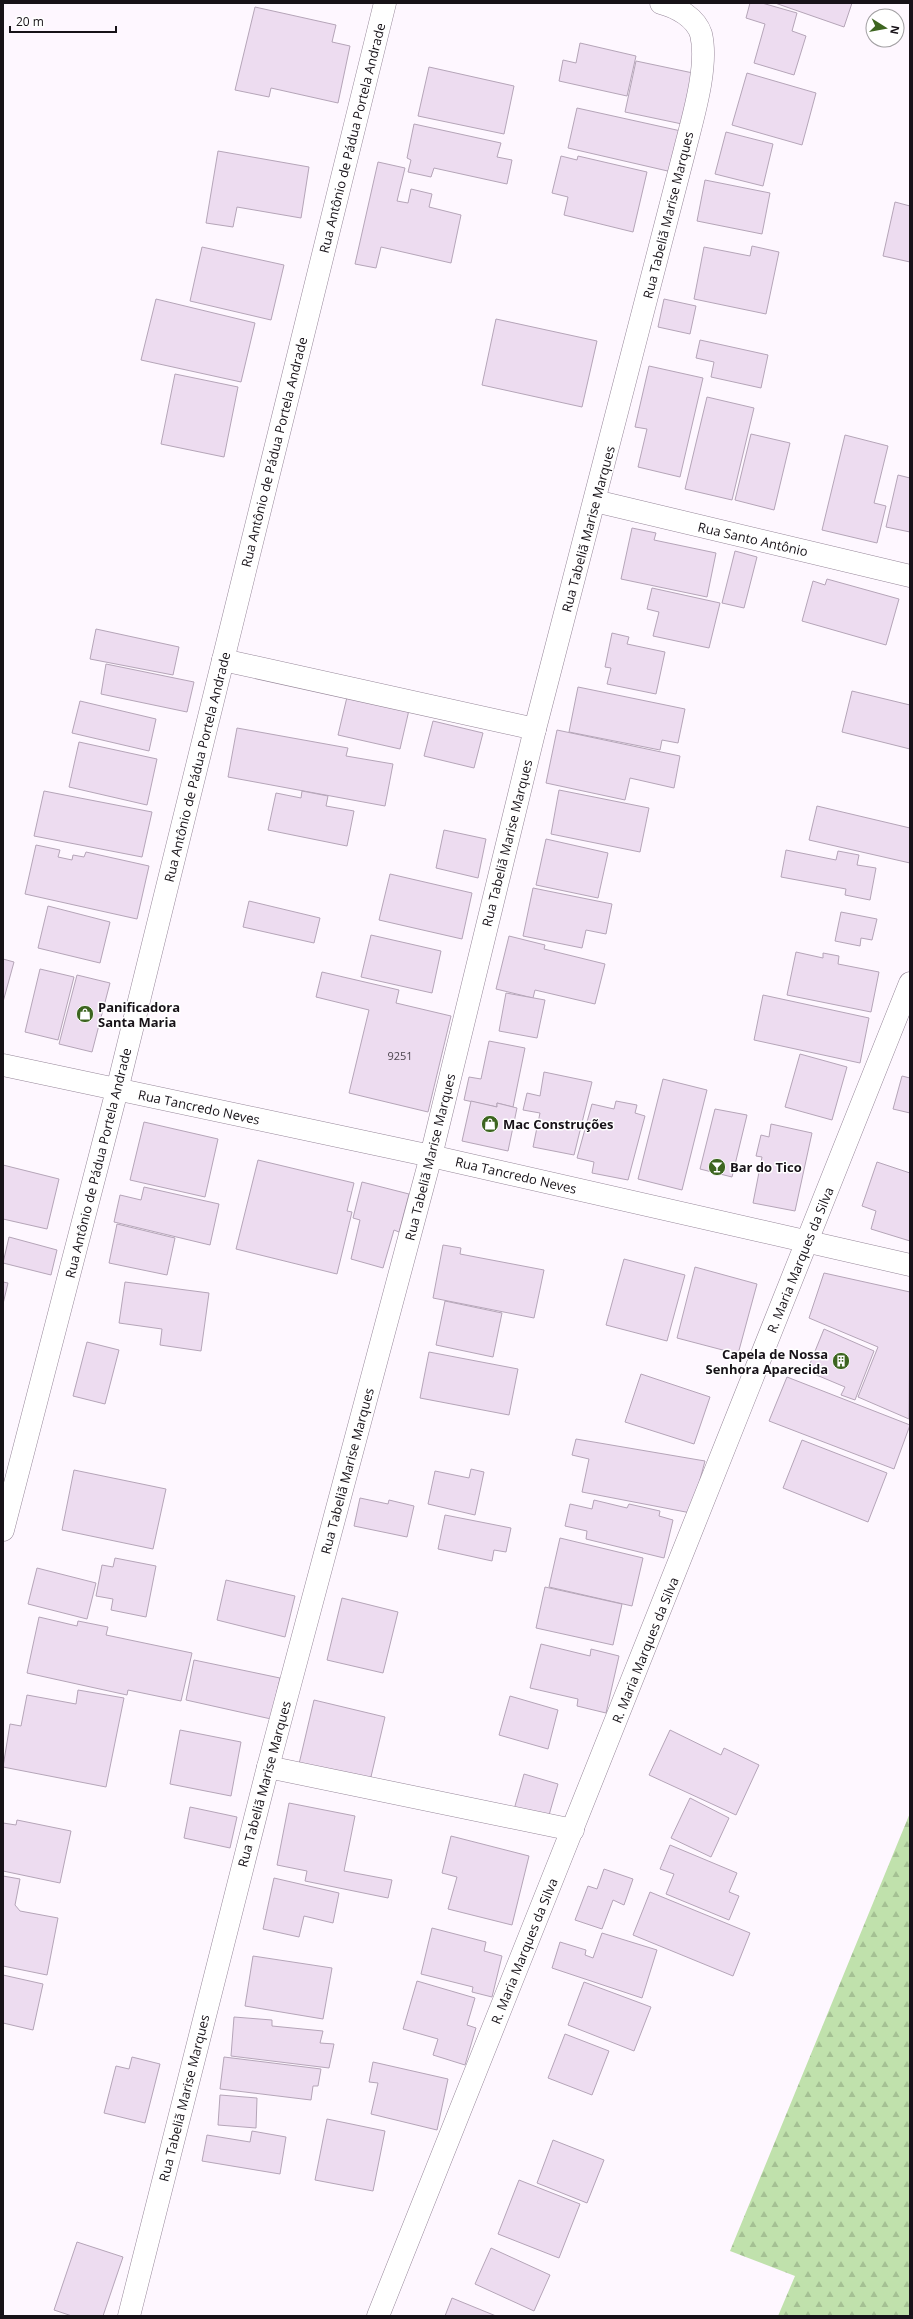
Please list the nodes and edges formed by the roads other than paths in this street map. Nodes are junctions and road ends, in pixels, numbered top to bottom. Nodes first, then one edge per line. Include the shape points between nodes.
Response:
1 (385, 3) edge
2 (667, 5) edge
3 (595, 501) junction
4 (910, 576) edge
5 (223, 660) junction
6 (535, 729) junction
7 (910, 983) edge
8 (3, 1065) edge
9 (117, 1090) junction
10 (431, 1156) junction
11 (807, 1241) junction
12 (910, 1265) edge
13 (3, 1530) edge
14 (268, 1767) junction
15 (573, 1830) junction
16 (129, 2316) edge
17 (378, 2316) edge

1 - 5 street, Rua Antônio de Pádua Portela Andrade
2 - 3 street, Rua Tabeliã Marise Marques via 689,17 700,33 700,87
3 - 4 street, Rua Santo Antônio
3 - 6 street, Rua Tabeliã Marise Marques
5 - 6 street
5 - 9 street, Rua Antônio de Pádua Portela Andrade
6 - 10 street, Rua Tabeliã Marise Marques
7 - 11 street, R. Maria Marques da Silva
8 - 9 street, Rua Tancredo Neves
9 - 10 street, Rua Tancredo Neves
9 - 13 street, Rua Antônio de Pádua Portela Andrade
10 - 11 street, Rua Tancredo Neves
10 - 14 street, Rua Tabeliã Marise Marques
11 - 12 street, Rua Tancredo Neves
11 - 15 street, R. Maria Marques da Silva
14 - 15 street
14 - 16 street, Rua Tabeliã Marise Marques
15 - 17 street, R. Maria Marques da Silva

